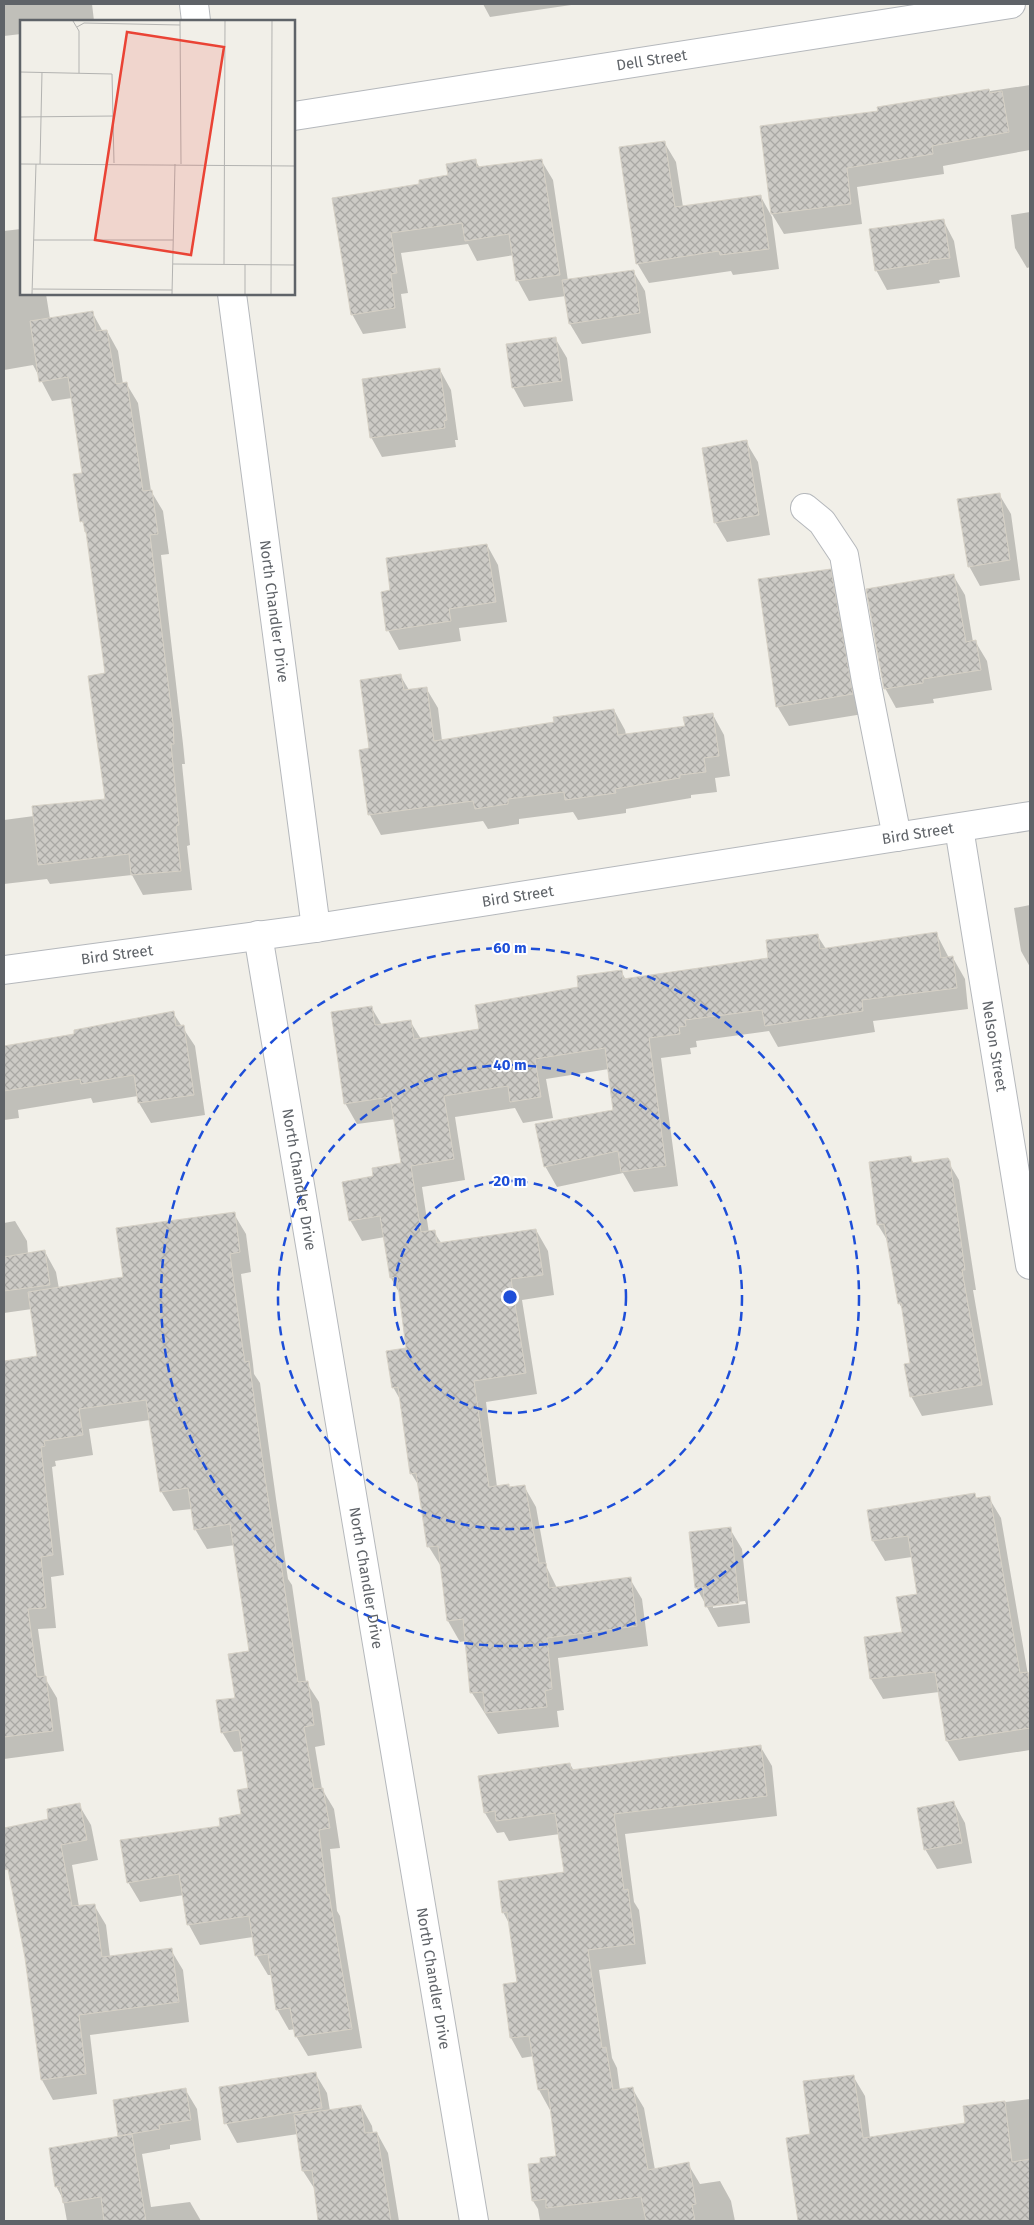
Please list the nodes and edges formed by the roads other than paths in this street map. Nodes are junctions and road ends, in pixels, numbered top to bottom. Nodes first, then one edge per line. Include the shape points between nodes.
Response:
1 (194, 4) edge
2 (1011, 4) edge
3 (196, 20) edge
4 (295, 116) edge
5 (232, 295) edge
6 (805, 508) dead end
7 (1030, 816) edge
8 (960, 828) junction
9 (897, 837) junction
10 (316, 928) junction
11 (258, 935) junction
12 (4, 970) edge
13 (1030, 1265) edge
14 (474, 2221) edge

1 - 3 street
2 - 4 street, Dell Street
5 - 10 street, North Chandler Drive
6 - 9 street via 822,522 844,555
7 - 8 street, Bird Street
8 - 9 street, Bird Street
8 - 13 street, Nelson Street
9 - 10 street, Bird Street
10 - 11 street, Bird Street
11 - 12 street, Bird Street
11 - 14 street, North Chandler Drive

